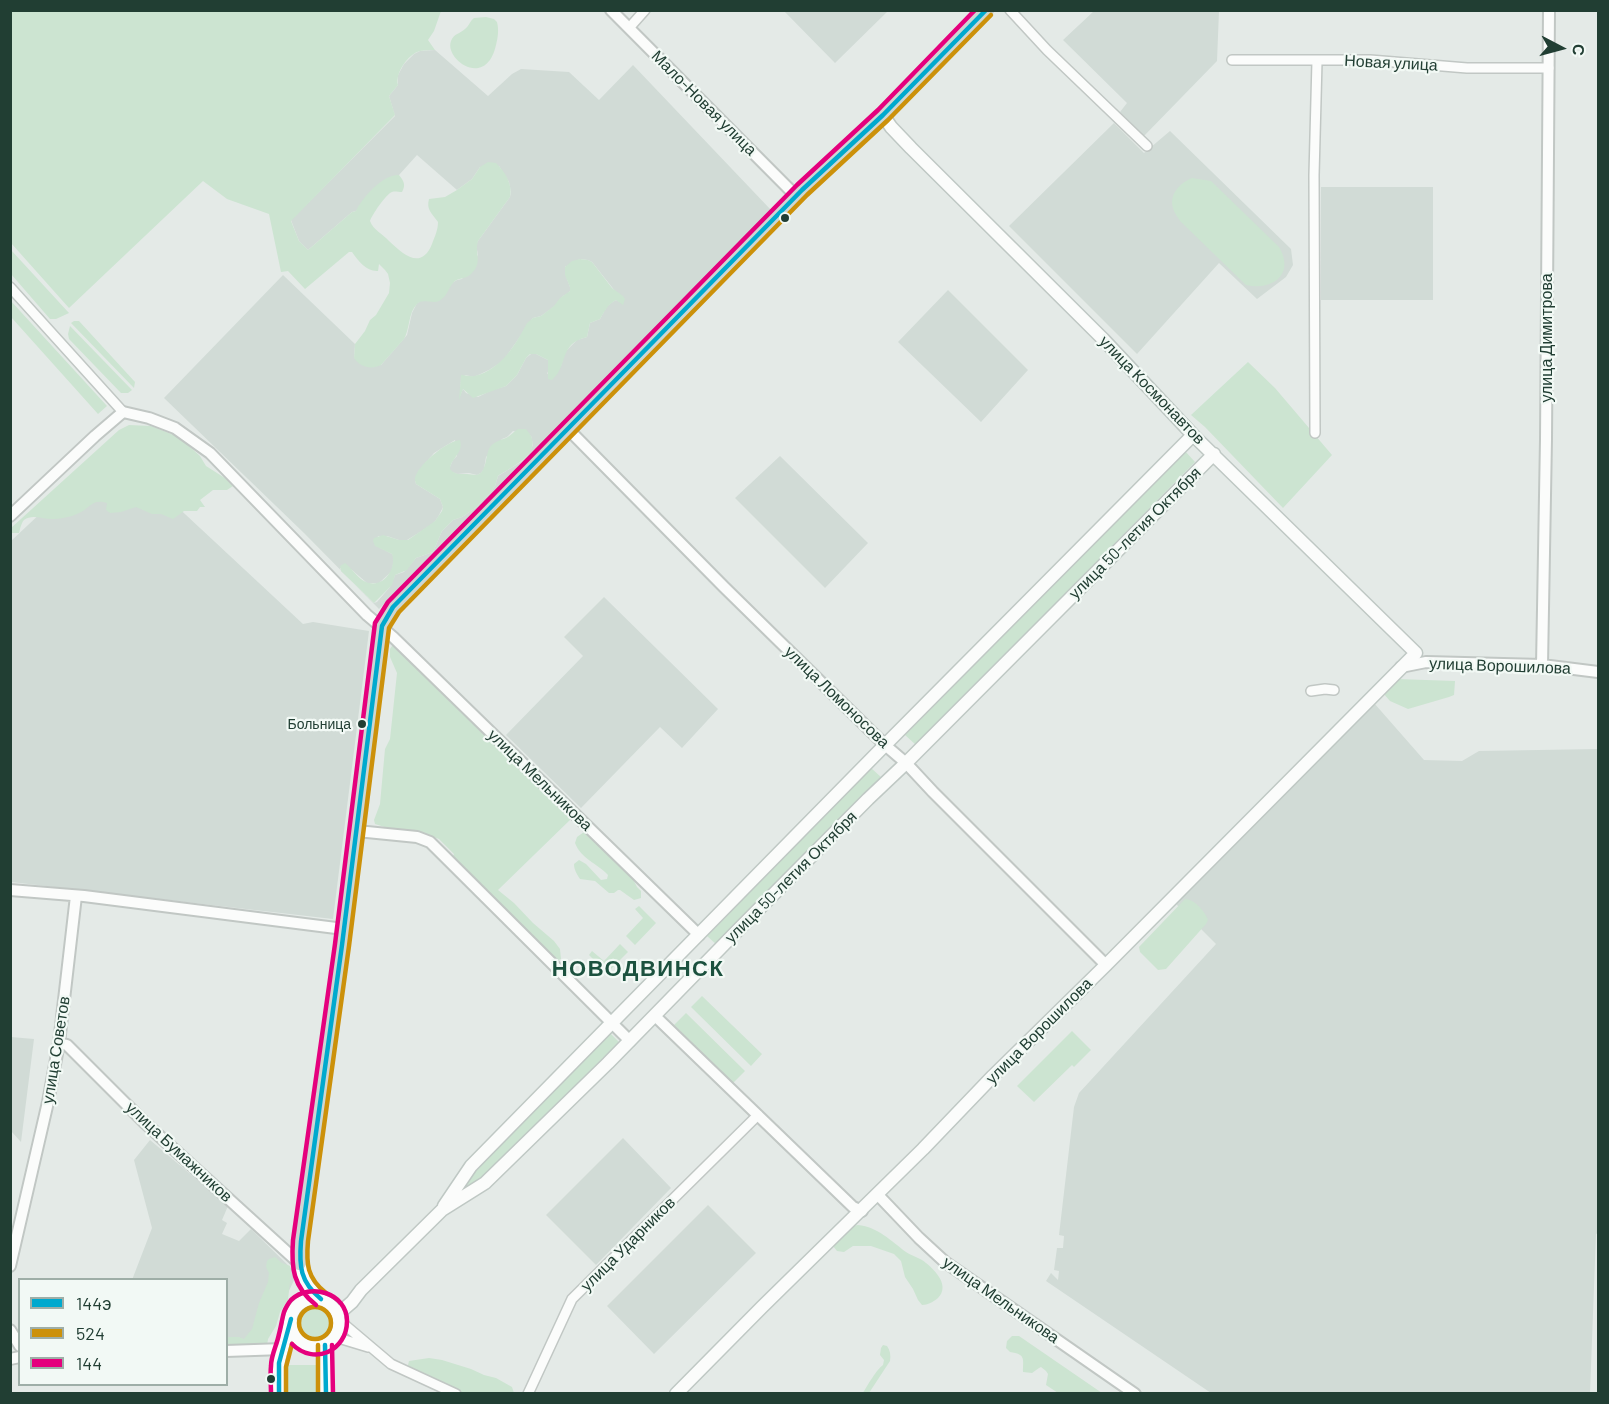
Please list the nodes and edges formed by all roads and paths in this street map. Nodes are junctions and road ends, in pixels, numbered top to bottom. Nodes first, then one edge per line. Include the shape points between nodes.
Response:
1 (611, 10) edge
2 (645, 10) edge
3 (986, 10) edge
4 (1010, 10) edge
5 (1550, 10) edge
6 (629, 28) junction
7 (1232, 60) dead end
8 (1317, 61) junction
9 (1549, 68) junction
10 (883, 115) junction
11 (1147, 146) dead end
12 (796, 196) junction
13 (10, 287) edge
14 (123, 412) junction
15 (568, 429) junction
16 (1315, 433) dead end
17 (1193, 435) junction
18 (1214, 454) junction
19 (10, 516) edge
20 (382, 626) junction
21 (1416, 653) junction
22 (1426, 662) junction
23 (1542, 665) junction
24 (1401, 667) junction
25 (1599, 672) edge
26 (1334, 690) dead end
27 (1311, 691) dead end
28 (885, 746) junction
29 (906, 763) junction
30 (357, 831) junction
31 (10, 890) edge
32 (76, 896) junction
33 (344, 931) junction
34 (699, 935) junction
35 (1106, 965) junction
36 (655, 1016) junction
37 (612, 1023) junction
38 (630, 1041) junction
39 (59, 1043) junction
40 (758, 1115) junction
41 (878, 1195) junction
42 (442, 1210) junction
43 (862, 1211) junction
44 (299, 1263) junction
45 (10, 1266) edge
46 (297, 1307) junction
47 (332, 1309) junction
48 (291, 1321) junction
49 (10, 1330) edge
50 (330, 1341) junction
51 (18, 1343) edge
52 (310, 1347) junction
53 (373, 1348) junction
54 (283, 1349) junction
55 (228, 1351) edge
56 (279, 1394) edge
57 (326, 1394) edge
58 (456, 1394) edge
59 (528, 1394) edge
60 (676, 1394) edge
61 (1135, 1394) edge

1 - 6 street, Мало-Новая улица
2 - 6 street
3 - 10 main road
4 - 11 street
5 - 9 street, улица Димитрова
6 - 12 street, Мало-Новая улица
7 - 8 street, Новая улица
8 - 9 street, Новая улица
8 - 16 street
9 - 23 street, улица Димитрова
10 - 12 main road
10 - 17 main road, улица Космонавтов
12 - 15 main road
13 - 14 street
14 - 19 street
14 - 20 street, улица Мельникова via 175,429 210,453
15 - 20 main road via 393,607
15 - 28 street, улица Ломоносова
17 - 18 main road, улица Космонавтов
17 - 28 main road, улица 50-летия Октября
18 - 21 main road, улица Космонавтов
18 - 29 main road, улица 50-летия Октября
20 - 30 main road
20 - 34 street, улица Мельникова
21 - 22 street, улица Космонавтов
21 - 24 main road, улица Ворошилова
22 - 23 street, улица Ворошилова
22 - 24 street, улица Ворошилова
23 - 25 street, улица Ворошилова
24 - 35 main road, улица Ворошилова
26 - 27 street
28 - 29 street, улица Ломоносова
28 - 34 main road, улица 50-летия Октября
29 - 35 street, улица Ломоносова
29 - 36 main road, улица 50-летия Октября
30 - 33 main road
30 - 37 street via 417,837 430,842
31 - 32 street
32 - 33 street
32 - 39 street, улица Советов
33 - 44 main road
34 - 37 main road, улица 50-летия Октября
35 - 41 main road, улица Ворошилова
36 - 38 main road, улица 50-летия Октября
36 - 40 street
37 - 38 street
37 - 42 main road, улица 50-летия Октября via 471,1166
38 - 42 main road, улица 50-летия Октября via 485,1183
39 - 44 street, улица Бумажников via 67,1045 144,1122
39 - 45 street, улица Советов
40 - 43 street via 853,1207
40 - 59 street, улица Ударников via 572,1299
41 - 43 main road, улица Ворошилова
41 - 61 street, улица Мельникова via 945,1262
42 - 47 main road, улица 50-летия Октября via 352,1302
43 - 60 main road, улица Ворошилова
44 - 46 main road
44 - 47 main road via 308,1288
46 - 47 main road via 307,1300
46 - 48 main road
47 - 50 main road via 339,1328
47 - 53 street
48 - 52 main road via 297,1340
48 - 54 main road
49 - 51 street
50 - 52 main road
50 - 53 street
50 - 57 main road
52 - 54 main road
53 - 58 street via 391,1364
54 - 55 street
54 - 56 main road via 278,1363

